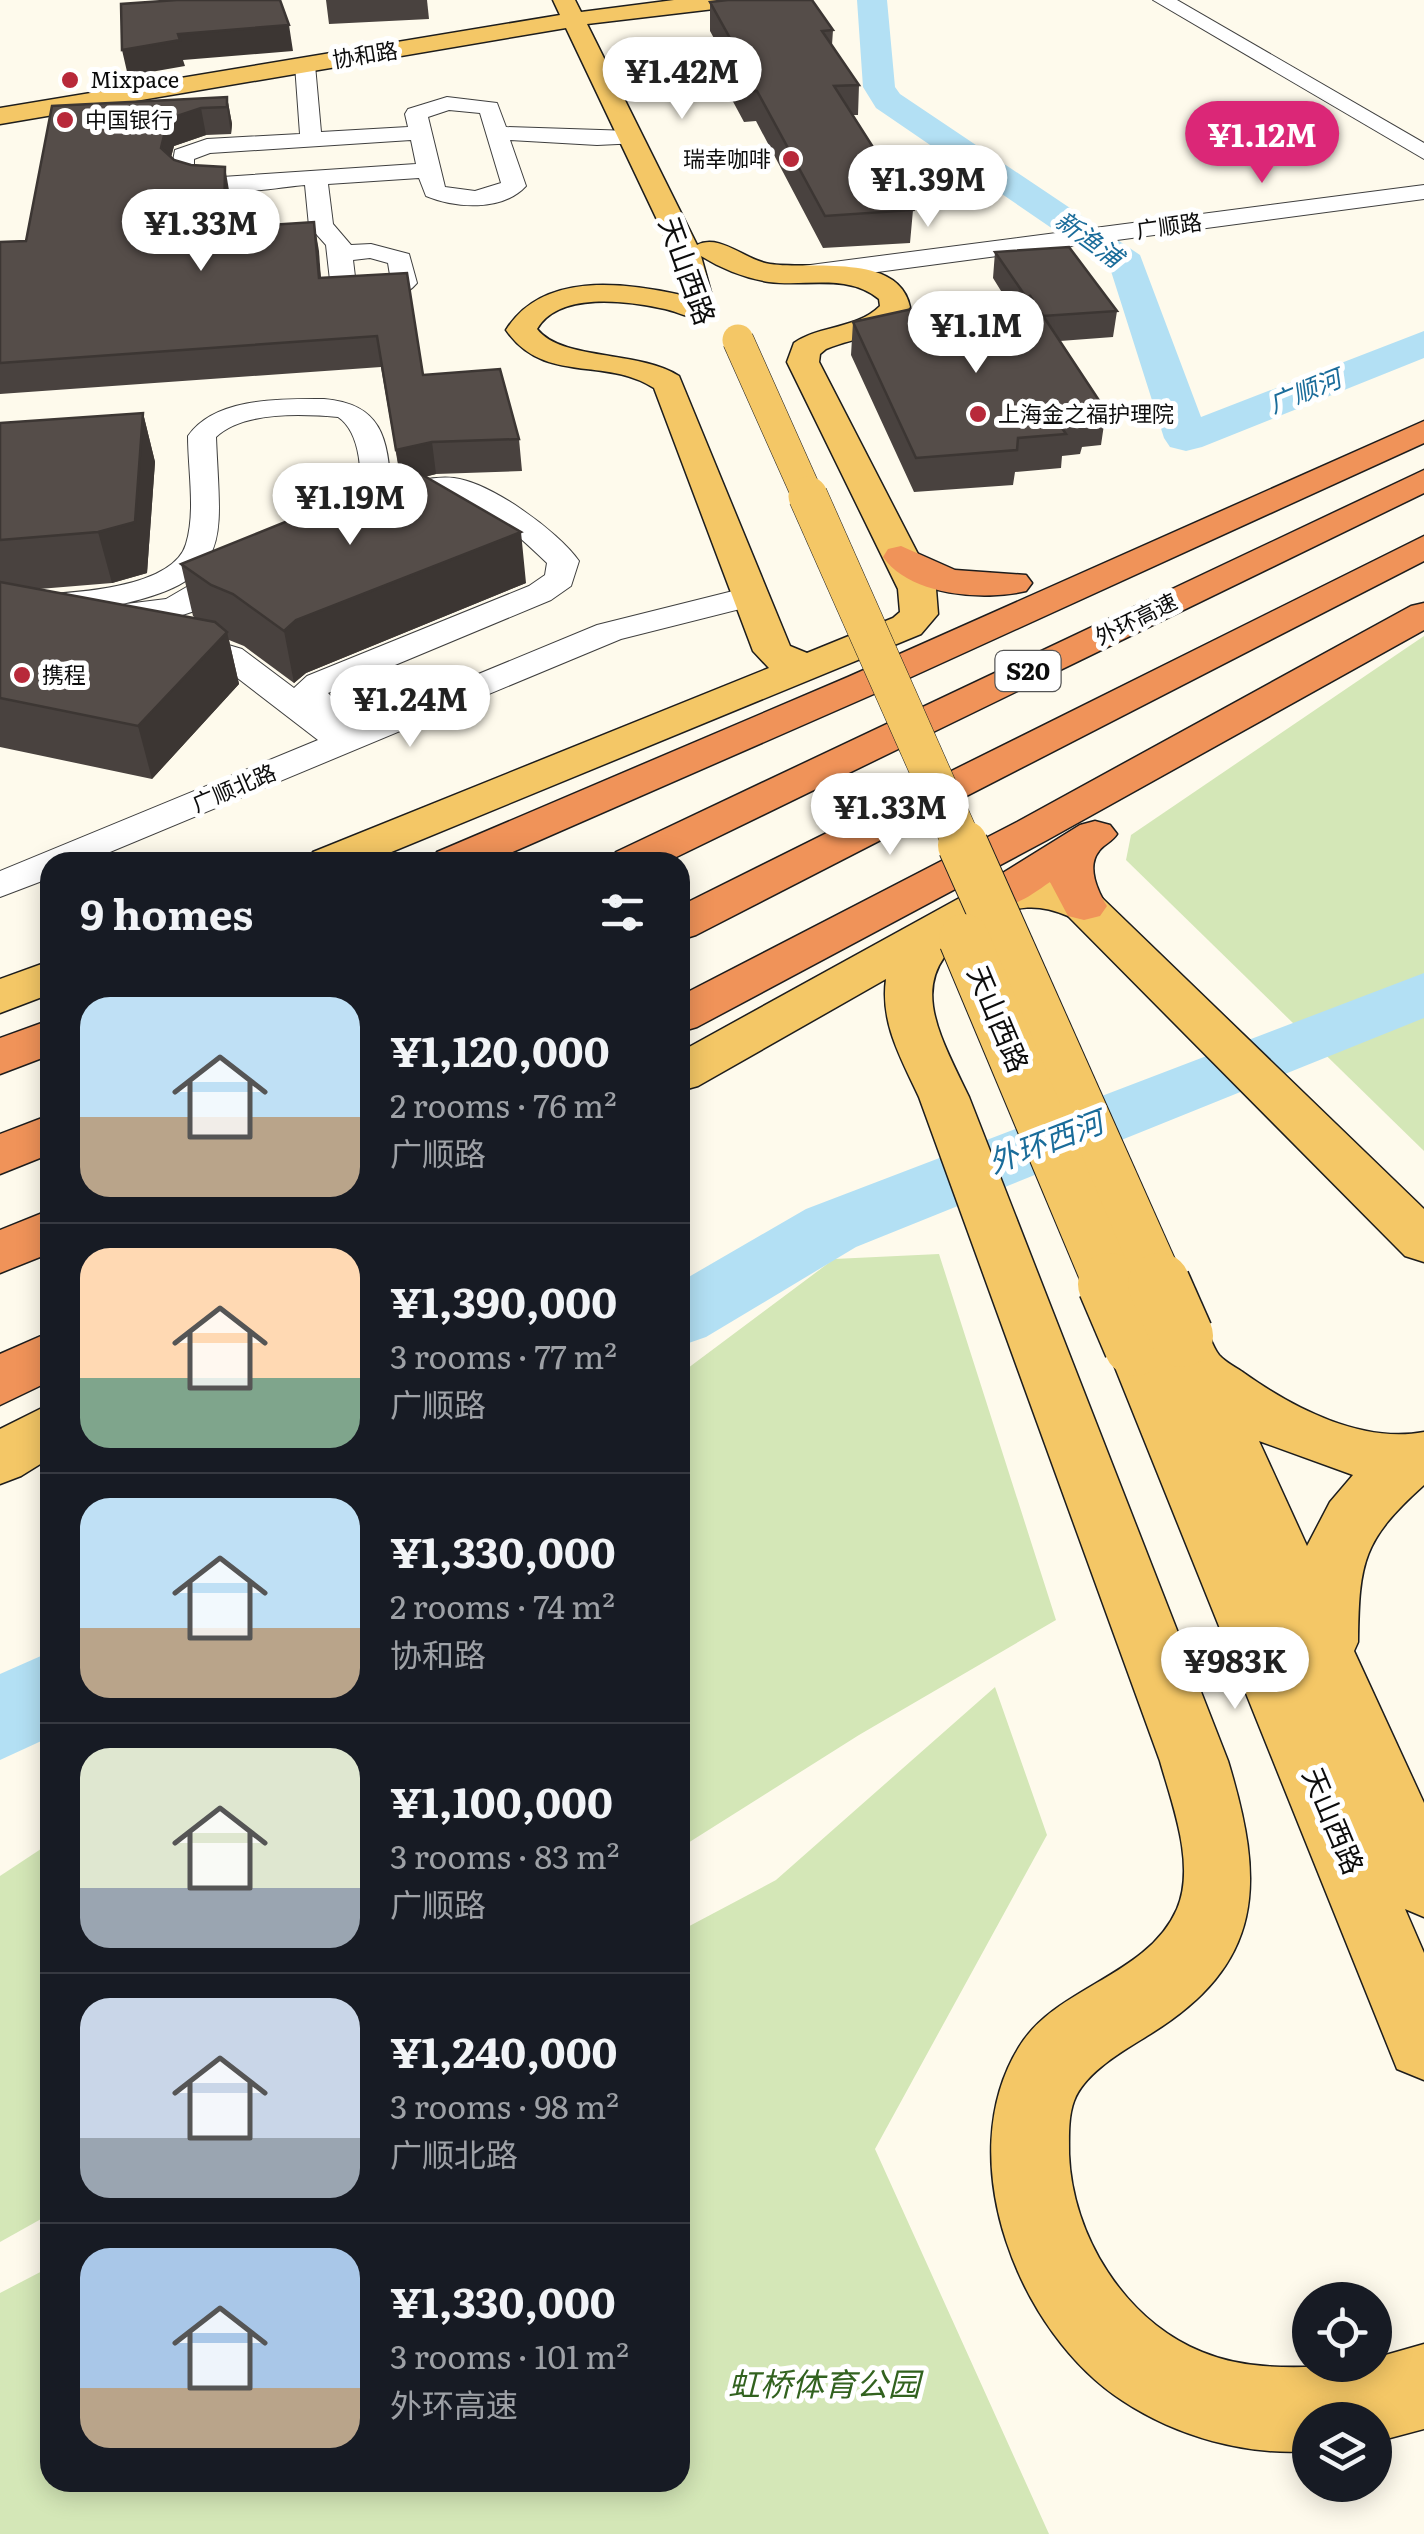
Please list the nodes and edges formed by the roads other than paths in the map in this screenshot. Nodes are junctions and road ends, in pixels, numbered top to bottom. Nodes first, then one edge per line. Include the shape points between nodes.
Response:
1 (731, 0) edge
2 (1162, 0) edge
3 (568, 10) edge
4 (603, 16) edge
5 (304, 65) junction
6 (643, 104) dead end
7 (0, 116) edge
8 (420, 132) junction
9 (394, 134) junction
10 (498, 134) junction
11 (631, 138) junction
12 (311, 140) junction
13 (589, 141) junction
14 (1424, 152) edge
15 (506, 160) junction
16 (429, 170) junction
17 (403, 172) junction
18 (316, 178) junction
19 (1424, 192) edge
20 (697, 251) junction
21 (340, 254) dead end
22 (795, 275) junction
23 (627, 294) junction
24 (723, 317) junction
25 (1419, 433) edge
26 (1424, 480) edge
27 (372, 514) junction
28 (316, 538) edge
29 (1424, 547) edge
30 (901, 557) junction
31 (263, 558) edge
32 (1012, 584) junction
33 (752, 596) junction
34 (0, 607) edge
35 (1424, 614) edge
36 (61, 615) junction
37 (0, 618) edge
38 (907, 626) junction
39 (773, 650) junction
40 (814, 664) junction
41 (1319, 673) junction
42 (750, 690) junction
43 (348, 740) junction
44 (1079, 845) junction
45 (78, 852) edge
46 (353, 852) edge
47 (476, 852) edge
48 (653, 852) edge
49 (40, 868) edge
50 (0, 885) edge
51 (1001, 894) junction
52 (1084, 906) junction
53 (690, 919) edge
54 (943, 926) junction
55 (40, 980) edge
56 (0, 996) edge
57 (690, 1011) edge
58 (794, 1012) junction
59 (911, 1027) junction
60 (40, 1040) edge
61 (0, 1057) edge
62 (690, 1069) edge
63 (40, 1138) edge
64 (0, 1156) edge
65 (40, 1235) edge
66 (1424, 1242) edge
67 (0, 1253) edge
68 (1172, 1350) junction
69 (40, 1360) edge
70 (0, 1382) edge
71 (40, 1434) edge
72 (0, 1459) edge
73 (1417, 1459) edge
74 (1326, 1654) junction
75 (1424, 1882) edge
76 (1424, 2042) edge
77 (1402, 2407) edge

1 - 4 main road, 协和路
2 - 14 street
3 - 4 main road, 协和路
3 - 5 main road, 协和路
3 - 11 main road, 天山西路
5 - 7 main road, 协和路
5 - 12 street
6 - 20 main road, 天山西路
8 - 9 street
8 - 10 street via 416,114 423,108 459,103 489,108
8 - 16 street
9 - 12 street
9 - 17 street
10 - 13 street via 557,133
10 - 15 street
11 - 13 street
11 - 20 main road, 天山西路
12 - 18 street via 191,149 182,177 205,185
13 - 15 street via 550,156
15 - 16 street via 514,186 486,197 448,198 434,191
16 - 17 street
17 - 18 street
18 - 21 street via 321,226
19 - 22 street, 广顺路
20 - 22 main road
20 - 23 main road via 664,281
20 - 24 main road, 天山西路
22 - 24 main road via 753,288
22 - 30 main road via 862,278 894,298 886,319 822,338 802,357
23 - 24 main road via 668,298
23 - 33 main road via 545,305 526,317 522,334 551,353 638,365 668,383
24 - 68 main road, 天山西路, bridge
25 - 32 highway via 1258,483
25 - 47 highway
26 - 48 highway, 外环高速 / S20
27 - 28 street
27 - 34 street via 378,500 365,425 350,412 243,415 215,422 202,436 202,548 187,569 110,596
27 - 43 street via 416,492 460,488 549,544 563,561 560,579 540,593 310,690
29 - 53 highway, S20
30 - 32 highway via 950,580
30 - 38 main road via 922,606
31 - 36 street via 170,611
32 - 38 highway
33 - 39 main road
33 - 43 street, 广顺北路 via 609,632
35 - 41 highway
36 - 37 street
36 - 43 street via 230,656 319,726
38 - 40 main road
39 - 40 main road via 787,663
39 - 42 main road via 768,672
40 - 42 main road
41 - 44 highway
41 - 57 highway
42 - 46 main road
43 - 45 street, 广顺北路
44 - 51 highway
44 - 52 highway via 1069,866
49 - 50 street, 广顺北路
51 - 52 main road via 1028,890
51 - 54 main road
52 - 66 main road
54 - 58 main road
54 - 59 main road via 910,974
55 - 56 main road
58 - 59 main road via 876,1011
58 - 62 main road
59 - 77 main road via 944,1097 1194,1761 1219,1875 1210,1920 1192,1957 1157,1990 1077,2038 1047,2071 1033,2108 1029,2151 1046,2236 1067,2282 1100,2326 1134,2360 1178,2388 1280,2410
60 - 61 highway
63 - 64 highway
65 - 67 highway
68 - 73 main road via 1288,1432 1338,1449
68 - 74 main road, 天山西路
68 - 76 main road, 天山西路
69 - 70 highway
71 - 72 main road
73 - 74 main road via 1364,1500 1343,1532 1326,1581
74 - 75 main road, 天山西路

